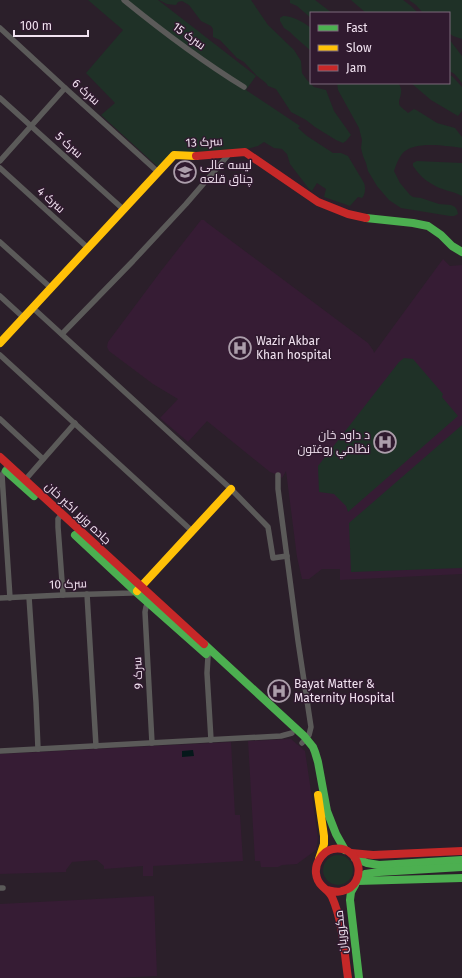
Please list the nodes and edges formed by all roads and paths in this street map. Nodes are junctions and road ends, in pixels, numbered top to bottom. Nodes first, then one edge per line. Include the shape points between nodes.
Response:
1 (124, 0) edge
2 (0, 28) edge
3 (244, 87) dead end
4 (65, 88) junction
5 (0, 98) edge
6 (32, 126) junction
7 (230, 153) junction
8 (0, 162) edge
9 (0, 168) edge
10 (158, 172) junction
11 (124, 209) junction
12 (0, 242) edge
13 (88, 248) junction
14 (462, 252) edge
15 (51, 288) junction
16 (0, 296) edge
17 (33, 308) junction
18 (24, 318) junction
19 (62, 334) junction
20 (0, 343) edge
21 (0, 356) edge
22 (0, 419) edge
23 (75, 424) junction
24 (0, 457) edge
25 (43, 459) junction
26 (4, 467) edge
27 (278, 475) dead end
28 (25, 480) junction
29 (231, 489) junction
30 (60, 517) junction
31 (192, 531) junction
32 (287, 556) junction
33 (139, 589) junction
34 (87, 594) junction
35 (63, 595) junction
36 (29, 597) junction
37 (0, 598) edge
38 (10, 598) junction
39 (150, 599) junction
40 (210, 653) junction
41 (292, 733) junction
42 (212, 740) junction
43 (304, 741) junction
44 (152, 743) junction
45 (96, 746) junction
46 (38, 749) junction
47 (0, 751) edge
48 (462, 851) edge
49 (351, 854) junction
50 (319, 859) junction
51 (462, 860) edge
52 (462, 867) edge
53 (462, 878) edge
54 (357, 881) junction
55 (327, 890) junction
56 (348, 978) edge
57 (359, 978) edge

1 - 3 street, سرک 15 via 161,30
2 - 4 street, سرک 6
4 - 6 street
4 - 10 street, سرک 6
5 - 6 street, سرک 5
6 - 8 street
6 - 11 street, سرک 5
7 - 10 main road, سرک 13 via 174,155
7 - 14 main road, سرک 13 via 245,152 318,202 348,214 428,226
7 - 19 street via 149,244
9 - 13 street, سرک 4
10 - 11 main road, سرک 13
11 - 13 main road, سرک 13
12 - 15 street
13 - 15 main road, سرک 13
15 - 17 main road, سرک 13
16 - 18 street
17 - 18 main road, سرک 13
17 - 19 street
18 - 20 main road, سرک 13
19 - 29 street
21 - 23 street
22 - 25 street
23 - 25 street
23 - 31 street
24 - 26 main road, جاده وزیر اکبر خان
25 - 28 street
26 - 28 main road, جاده وزیر اکبر خان
26 - 30 main road
26 - 38 street via 2,475
27 - 32 street
28 - 30 main road, جاده وزیر اکبر خان
29 - 31 main road
29 - 32 street via 268,527 273,558
30 - 33 main road
30 - 35 street via 58,527
31 - 33 main road
32 - 43 street via 311,727
33 - 34 street, سرک 10 via 131,593
33 - 39 main road
34 - 35 street, سرک 10
34 - 45 street
35 - 36 street, سرک 10
36 - 38 street, سرک 10
36 - 46 street
37 - 38 street, سرک 10
39 - 40 main road
39 - 44 street, سرک 9 via 145,612
40 - 41 main road
40 - 42 street via 207,673
40 - 43 main road
41 - 42 street
41 - 43 main road
42 - 44 street
43 - 49 main road via 313,747 315,752 327,811 336,834
43 - 50 main road via 312,756 321,816 324,844
44 - 45 street
45 - 46 street
46 - 47 street
48 - 49 main road
49 - 50 main road via 338,848 324,853
49 - 51 main road via 367,864 379,865
49 - 54 main road via 360,870
50 - 55 main road via 316,876
52 - 54 main road via 379,872 365,874
53 - 54 main road
54 - 55 main road via 342,892
54 - 57 main road, مکروریان via 350,900
55 - 56 main road via 331,893 336,907

